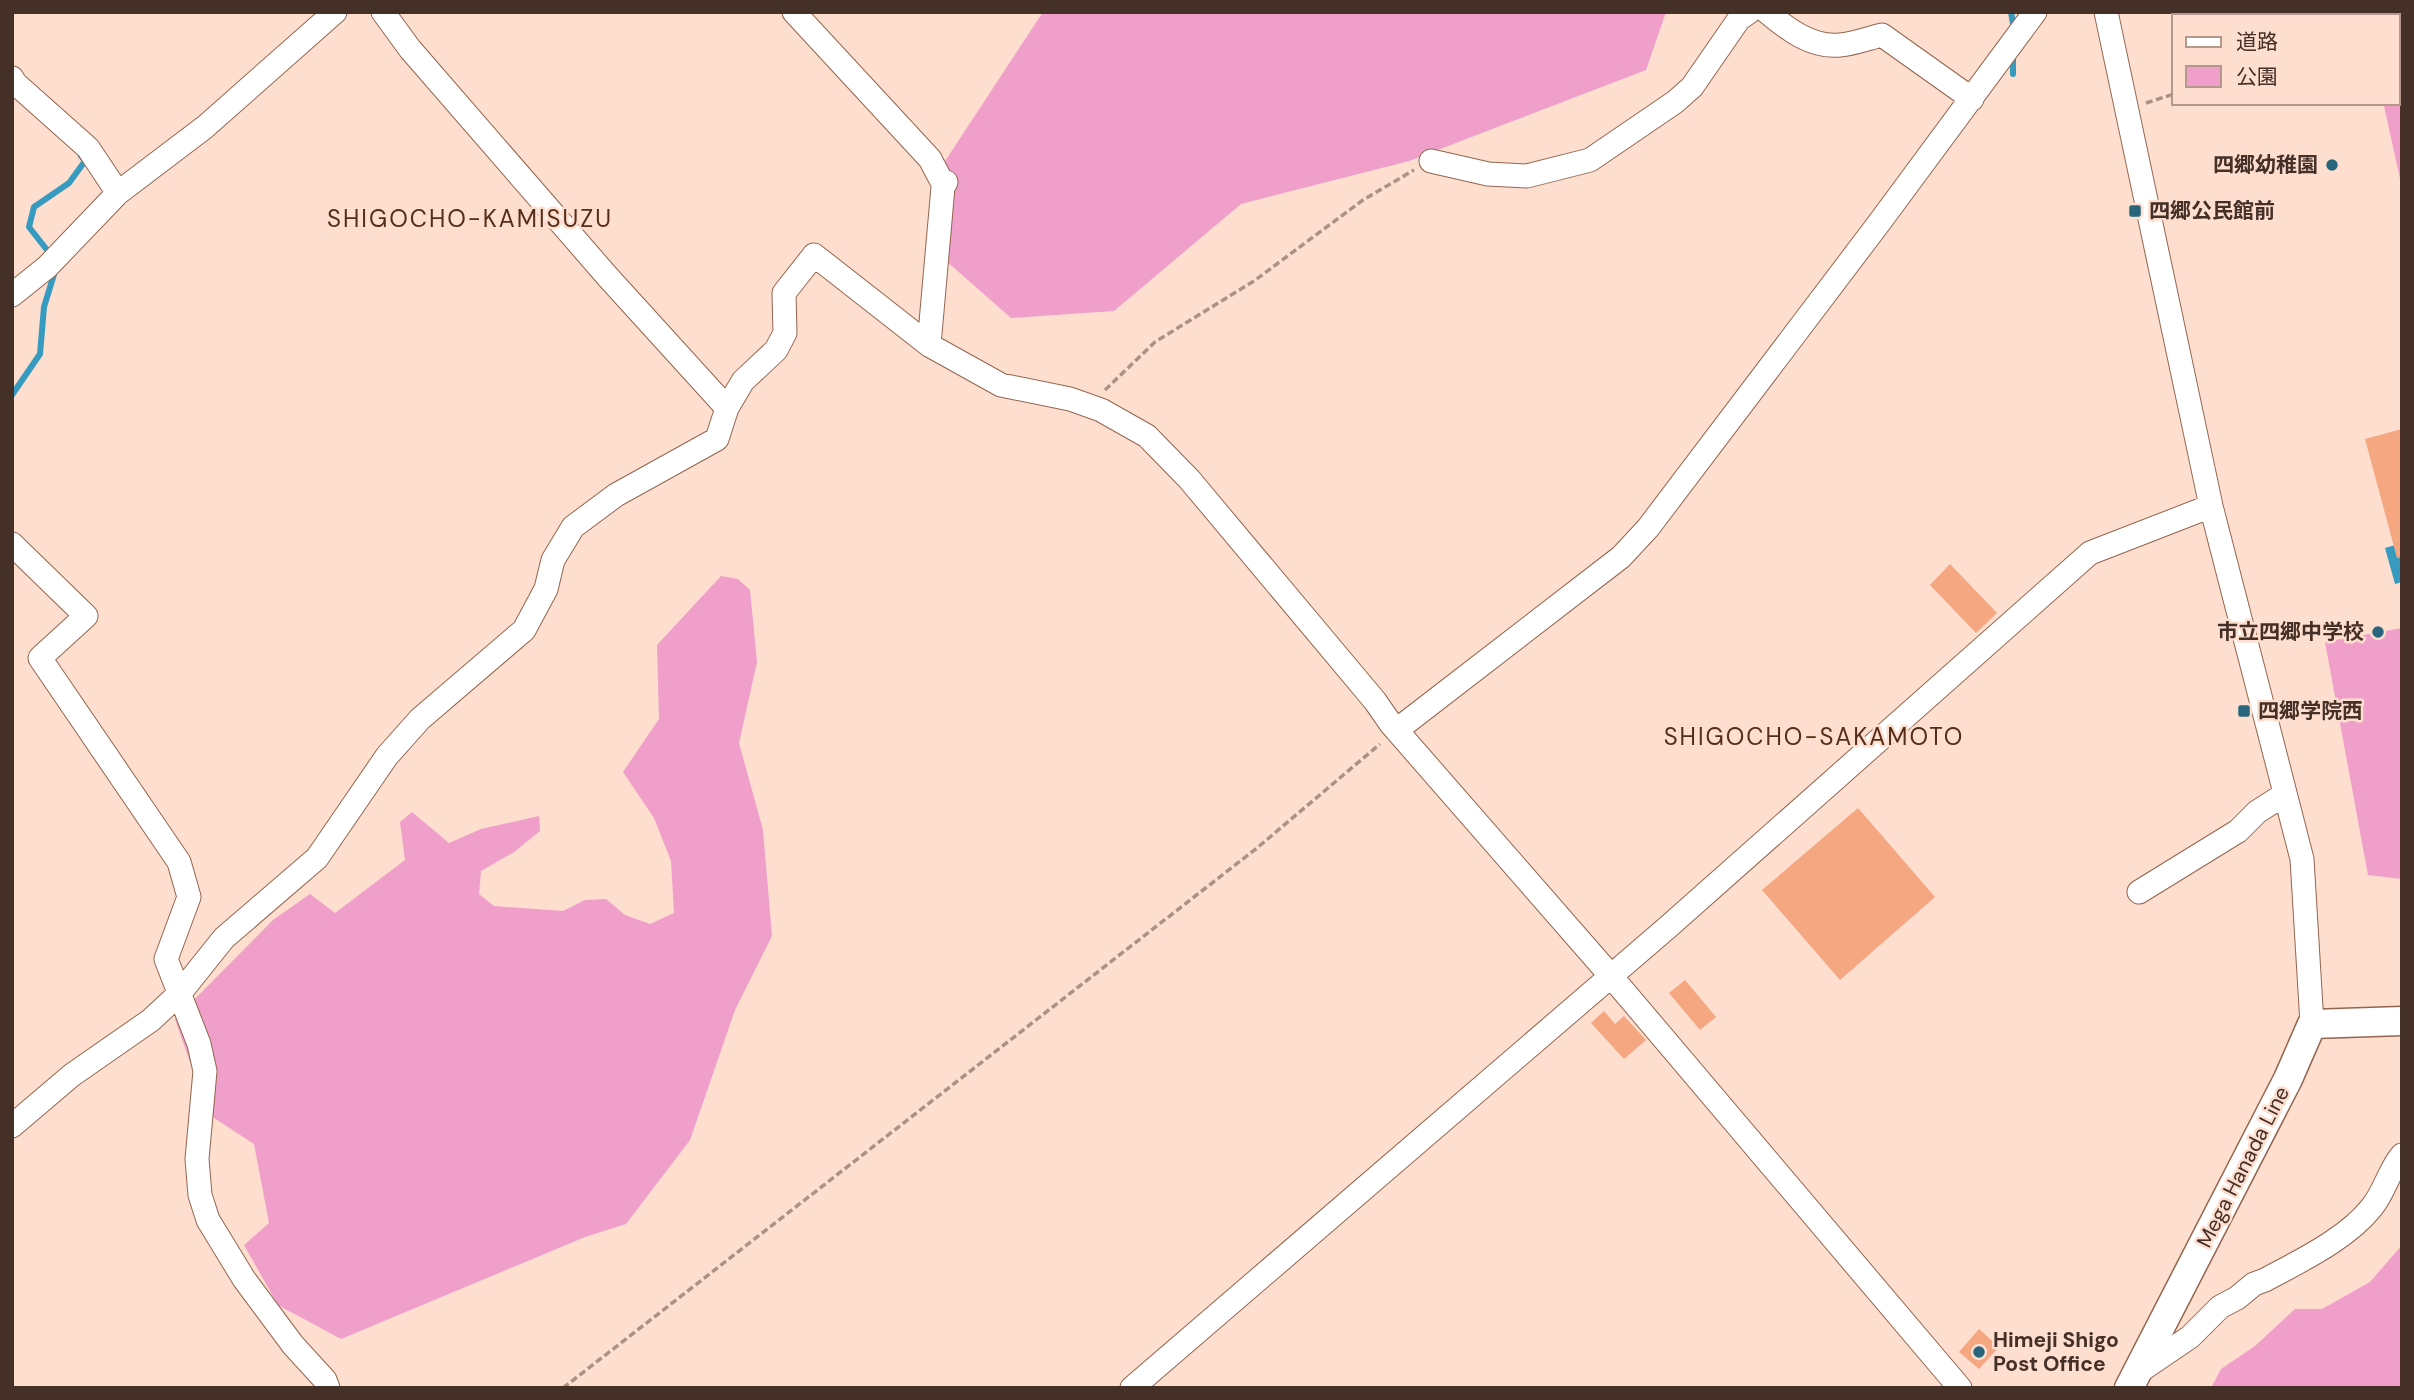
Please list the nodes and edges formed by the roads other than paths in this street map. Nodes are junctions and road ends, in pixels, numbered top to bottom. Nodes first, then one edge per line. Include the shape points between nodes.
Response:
1 (335, 12) edge
2 (383, 12) edge
3 (1749, 12) edge
4 (1767, 12) edge
5 (2035, 12) edge
6 (2106, 12) edge
7 (804, 16) edge
8 (12, 78) edge
9 (1972, 99) junction
10 (1431, 160) road end
11 (118, 193) junction
12 (12, 295) edge
13 (929, 345) junction
14 (727, 408) junction
15 (2211, 506) junction
16 (12, 544) edge
17 (1398, 729) junction
18 (2285, 794) junction
19 (2139, 892) dead end
20 (1610, 975) junction
21 (180, 993) junction
22 (2402, 1021) edge
23 (2312, 1024) junction
24 (12, 1125) edge
25 (2402, 1155) edge
26 (2133, 1380) edge
27 (317, 1383) edge
28 (1132, 1388) edge
29 (1960, 1388) edge

1 - 11 street via 205,127
2 - 14 street via 598,266
3 - 10 street via 1739,19 1692,87 1590,160 1527,177 1488,174
4 - 9 street via 1810,41 1838,46 1882,35
5 - 9 street
6 - 15 street
7 - 13 street via 946,182
8 - 11 street via 88,148
9 - 17 street via 1648,528 1621,557
11 - 12 street via 47,267
13 - 14 street via 814,255 784,293 785,333 776,350 743,381
13 - 17 street via 1001,385 1070,399 1101,410 1147,436 1189,479
14 - 21 street via 718,439 616,495 573,527 553,560 546,589 524,629 420,719 387,756 317,858 224,938
15 - 18 street
15 - 20 street via 2090,553
16 - 21 street via 86,617 40,658 179,862 189,897 166,959
17 - 20 street
18 - 19 street via 2238,831
18 - 23 street via 2302,859
20 - 28 street
20 - 29 street
21 - 24 street via 152,1020 72,1075
21 - 27 street via 205,1071 197,1159 208,1220
22 - 23 main road
23 - 26 main road, Mega Hanada Line
25 - 26 street via 2372,1206 2340,1236 2253,1284

